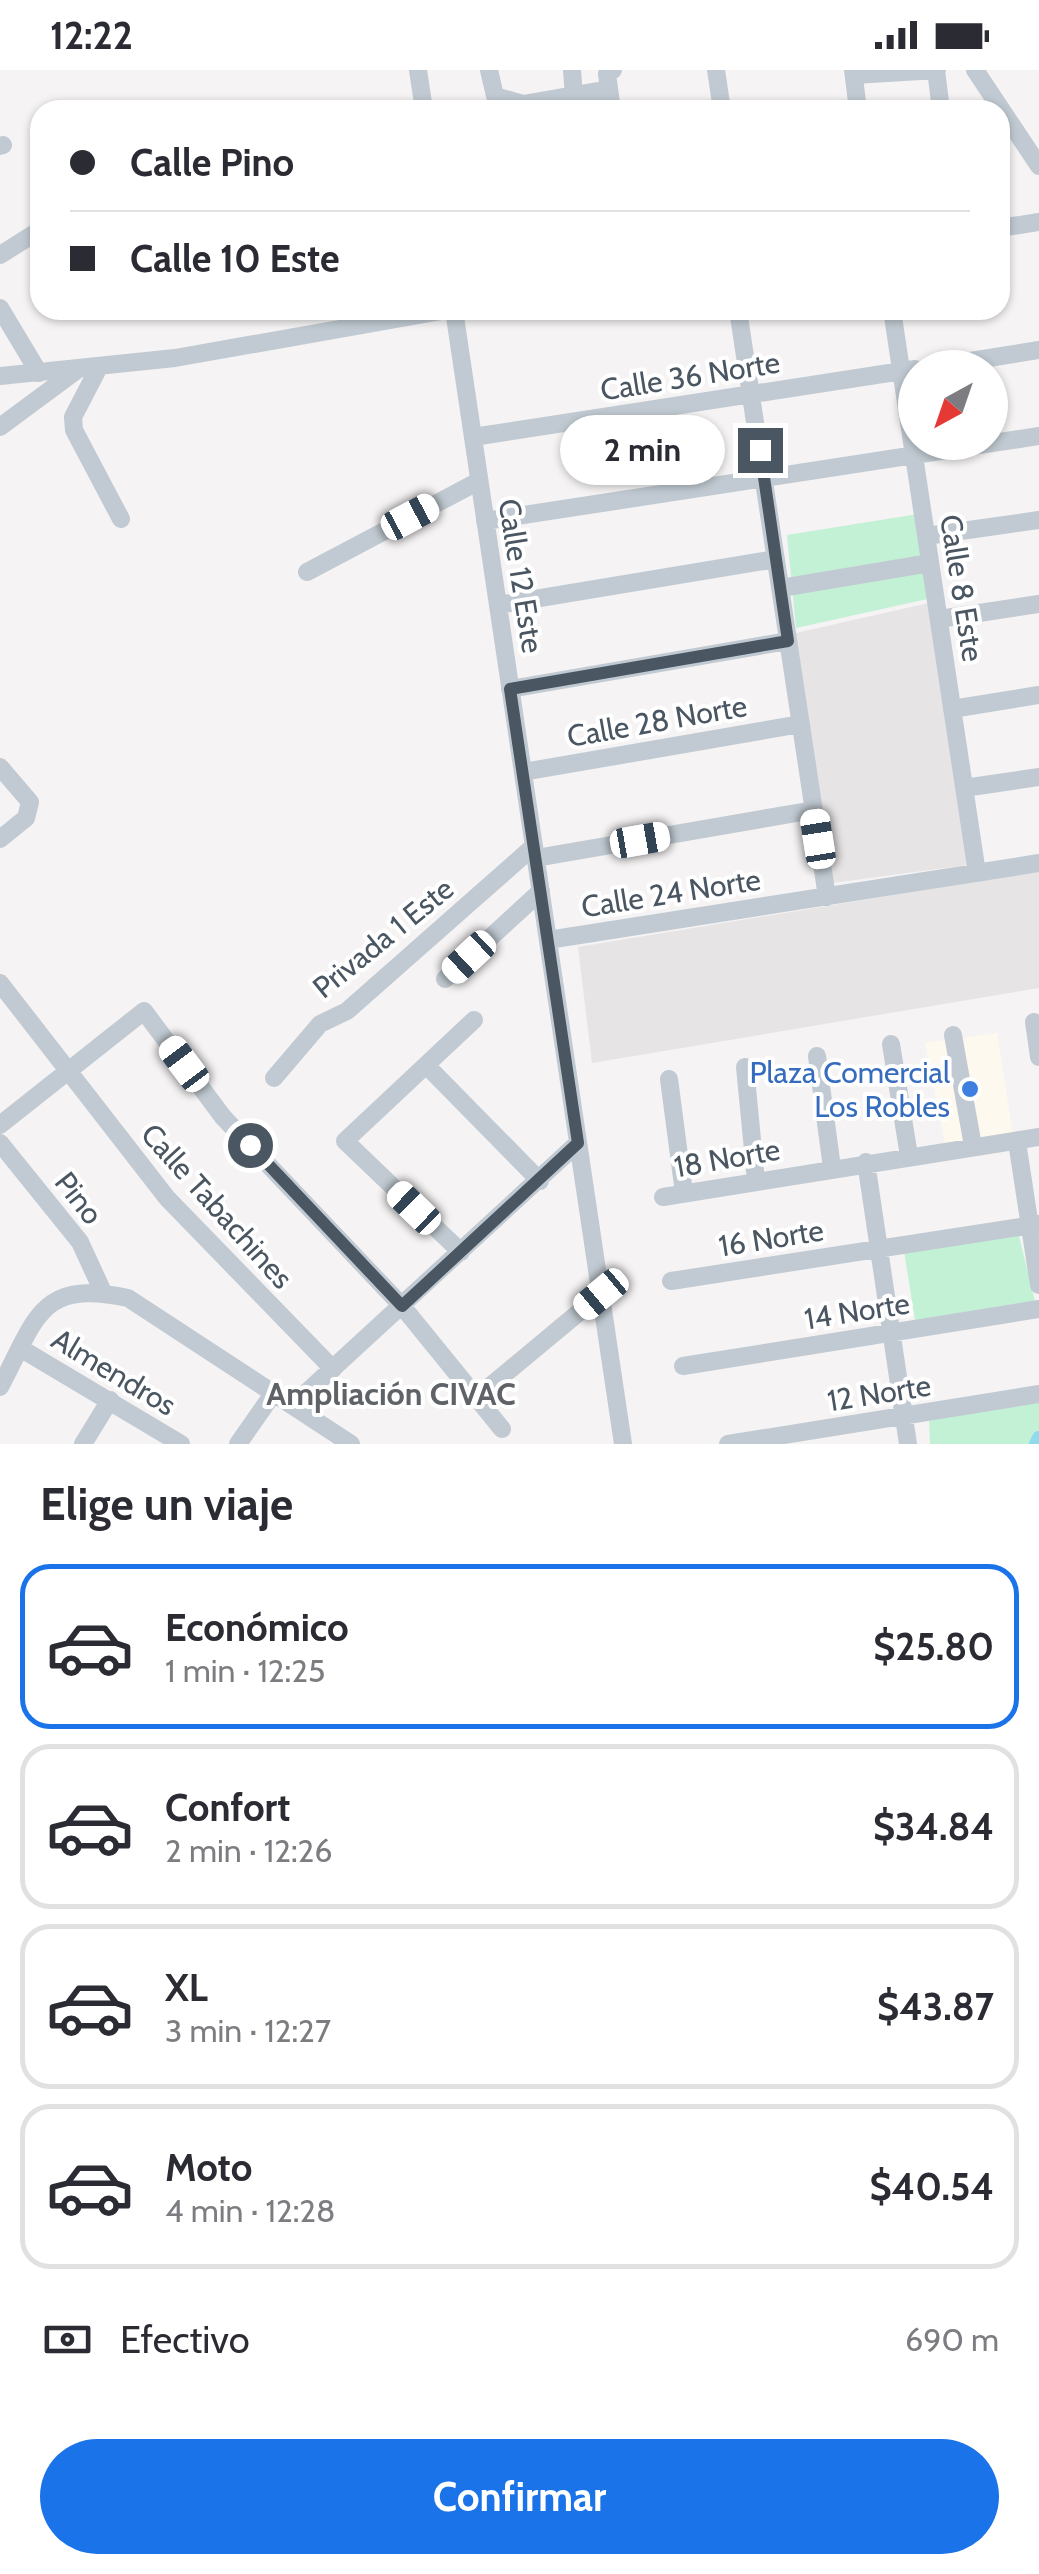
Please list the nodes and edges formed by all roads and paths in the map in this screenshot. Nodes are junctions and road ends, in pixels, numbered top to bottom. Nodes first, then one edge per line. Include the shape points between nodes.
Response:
1 (418, 70) edge
2 (488, 70) edge
3 (572, 70) edge
4 (716, 70) edge
5 (936, 70) edge
6 (975, 70) edge
7 (854, 73) edge
8 (610, 78) edge
9 (574, 97) junction
10 (422, 100) edge
11 (510, 100) edge
12 (553, 100) edge
13 (720, 100) edge
14 (857, 100) edge
15 (940, 100) edge
16 (1001, 100) edge
17 (1010, 111) edge
18 (1029, 133) edge
19 (1039, 166) edge
20 (1039, 222) edge
21 (1010, 226) edge
22 (30, 236) edge
23 (0, 255) edge
24 (0, 308) edge
25 (346, 320) edge
26 (452, 320) edge
27 (740, 320) edge
28 (895, 320) edge
29 (903, 350) edge
30 (1039, 350) edge
31 (1008, 355) edge
32 (99, 368) junction
33 (77, 370) junction
34 (898, 372) edge
35 (39, 373) junction
36 (0, 376) edge
37 (751, 394) junction
38 (0, 427) edge
39 (1039, 436) edge
40 (473, 438) junction
41 (1008, 441) edge
42 (898, 458) edge
43 (915, 460) edge
44 (764, 478) junction
45 (479, 481) junction
46 (121, 519) dead end
47 (1039, 520) edge
48 (485, 521) junction
49 (926, 536) junction
50 (776, 559) junction
51 (930, 563) junction
52 (308, 572) dead end
53 (780, 588) junction
54 (1039, 604) edge
55 (498, 605) junction
56 (939, 619) junction
57 (788, 641) junction
58 (510, 689) junction
59 (1039, 695) edge
60 (952, 709) junction
61 (801, 724) junction
62 (0, 767) edge
63 (523, 772) junction
64 (1039, 777) edge
65 (964, 788) junction
66 (814, 810) junction
67 (0, 840) edge
68 (535, 852) junction
69 (1039, 863) edge
70 (977, 874) junction
71 (541, 891) junction
72 (827, 898) junction
73 (548, 940) junction
74 (445, 979) dead end
75 (0, 983) edge
76 (474, 1020) dead end
77 (1034, 1022) dead end
78 (953, 1034) dead end
79 (891, 1044) dead end
80 (817, 1056) dead end
81 (1039, 1056) edge
82 (426, 1065) junction
83 (745, 1067) dead end
84 (68, 1072) junction
85 (274, 1078) dead end
86 (670, 1079) dead end
87 (0, 1125) edge
88 (1039, 1137) edge
89 (1017, 1142) junction
90 (0, 1143) edge
91 (578, 1143) junction
92 (973, 1146) junction
93 (909, 1156) junction
94 (866, 1162) junction
95 (832, 1168) junction
96 (756, 1181) junction
97 (540, 1182) junction
98 (684, 1194) junction
99 (662, 1197) dead end
100 (1034, 1225) edge
101 (879, 1249) junction
102 (461, 1252) junction
103 (671, 1282) dead end
104 (1039, 1285) edge
105 (103, 1292) junction
106 (601, 1294) junction
107 (402, 1306) junction
108 (1039, 1310) edge
109 (892, 1333) junction
110 (20, 1348) junction
111 (683, 1366) dead end
112 (333, 1368) junction
113 (1, 1383) edge
114 (275, 1391) junction
115 (1039, 1394) edge
116 (476, 1398) junction
117 (110, 1400) junction
118 (294, 1404) junction
119 (904, 1417) junction
120 (502, 1428) dead end
121 (172, 1442) edge
122 (83, 1444) edge
123 (238, 1444) edge
124 (351, 1444) edge
125 (623, 1444) edge
126 (728, 1444) edge
127 (908, 1444) edge

1 - 10 street
2 - 11 street via 495,96
3 - 9 street
4 - 13 street
5 - 7 street
5 - 15 street
6 - 16 street
7 - 14 street
8 - 9 street
9 - 12 street
17 - 18 street
18 - 19 street
20 - 21 street
22 - 23 street
24 - 35 street
25 - 32 street
26 - 40 street, Calle 12 Este
27 - 37 street
28 - 29 street, Calle 8 Este
30 - 31 street
32 - 33 street
32 - 46 street via 73,417 74,430
33 - 35 street
33 - 38 street
34 - 37 street, Calle 36 Norte
35 - 36 street
37 - 40 street, Calle 36 Norte
37 - 44 street
39 - 41 street
40 - 45 street, Calle 12 Este
42 - 44 street
43 - 49 street, Calle 8 Este
44 - 48 street
44 - 50 street
45 - 48 street, Calle 12 Este
45 - 52 street
47 - 49 street
48 - 55 street, Calle 12 Este
49 - 51 street, Calle 8 Este
50 - 53 street
50 - 55 street
51 - 53 street
51 - 56 street, Calle 8 Este
53 - 57 street
54 - 56 street
55 - 58 street, Calle 12 Este
56 - 60 street, Calle 8 Este
57 - 58 street
57 - 61 street
58 - 63 street, Calle 12 Este
59 - 60 street
60 - 65 street, Calle 8 Este
61 - 63 street, Calle 28 Norte
61 - 66 street
62 - 67 street via 30,802 26,818
63 - 68 street, Calle 12 Este
64 - 65 street
65 - 70 street, Calle 8 Este
66 - 68 street
66 - 72 street
68 - 71 street, Calle 12 Este
68 - 85 street, Privada 1 Este via 347,1011 320,1024
69 - 70 street, Calle 24 Norte
70 - 72 street, Calle 24 Norte
71 - 73 street, Calle 12 Este
71 - 74 street
72 - 73 street, Calle 24 Norte
73 - 91 street, Calle 12 Este
75 - 84 street, Calle Tabachines
76 - 82 street
77 - 81 street
78 - 92 street
79 - 93 street
80 - 95 street
82 - 97 street
82 - 102 street via 345,1141
83 - 96 street
84 - 87 street
84 - 107 street via 144,1011 223,1117
84 - 112 street, Calle Tabachines via 167,1198
86 - 98 street
88 - 89 street, 18 Norte
89 - 92 street, 18 Norte
89 - 100 street
90 - 105 street, Pino via 80,1242
91 - 97 street
91 - 106 street, Calle 12 Este
92 - 93 street, 18 Norte
93 - 94 street, 18 Norte
94 - 95 street, 18 Norte
94 - 101 street
95 - 96 street, 18 Norte
96 - 98 street, 18 Norte
97 - 102 street
98 - 99 street, 18 Norte
100 - 101 street, 16 Norte
100 - 104 street
101 - 103 street, 16 Norte
101 - 109 street
102 - 107 street
105 - 110 street via 78,1290 55,1298
105 - 114 street via 128,1298
106 - 116 street
106 - 125 street, Calle 12 Este
107 - 112 street
107 - 116 street
108 - 109 street, 14 Norte
109 - 111 street, 14 Norte
109 - 119 street
110 - 113 street
110 - 117 street, Almendros
112 - 118 street
114 - 118 street
114 - 123 street
115 - 119 street, 12 Norte
116 - 120 street
117 - 121 street, Almendros
117 - 122 street
118 - 124 street
119 - 126 street, 12 Norte
119 - 127 street

